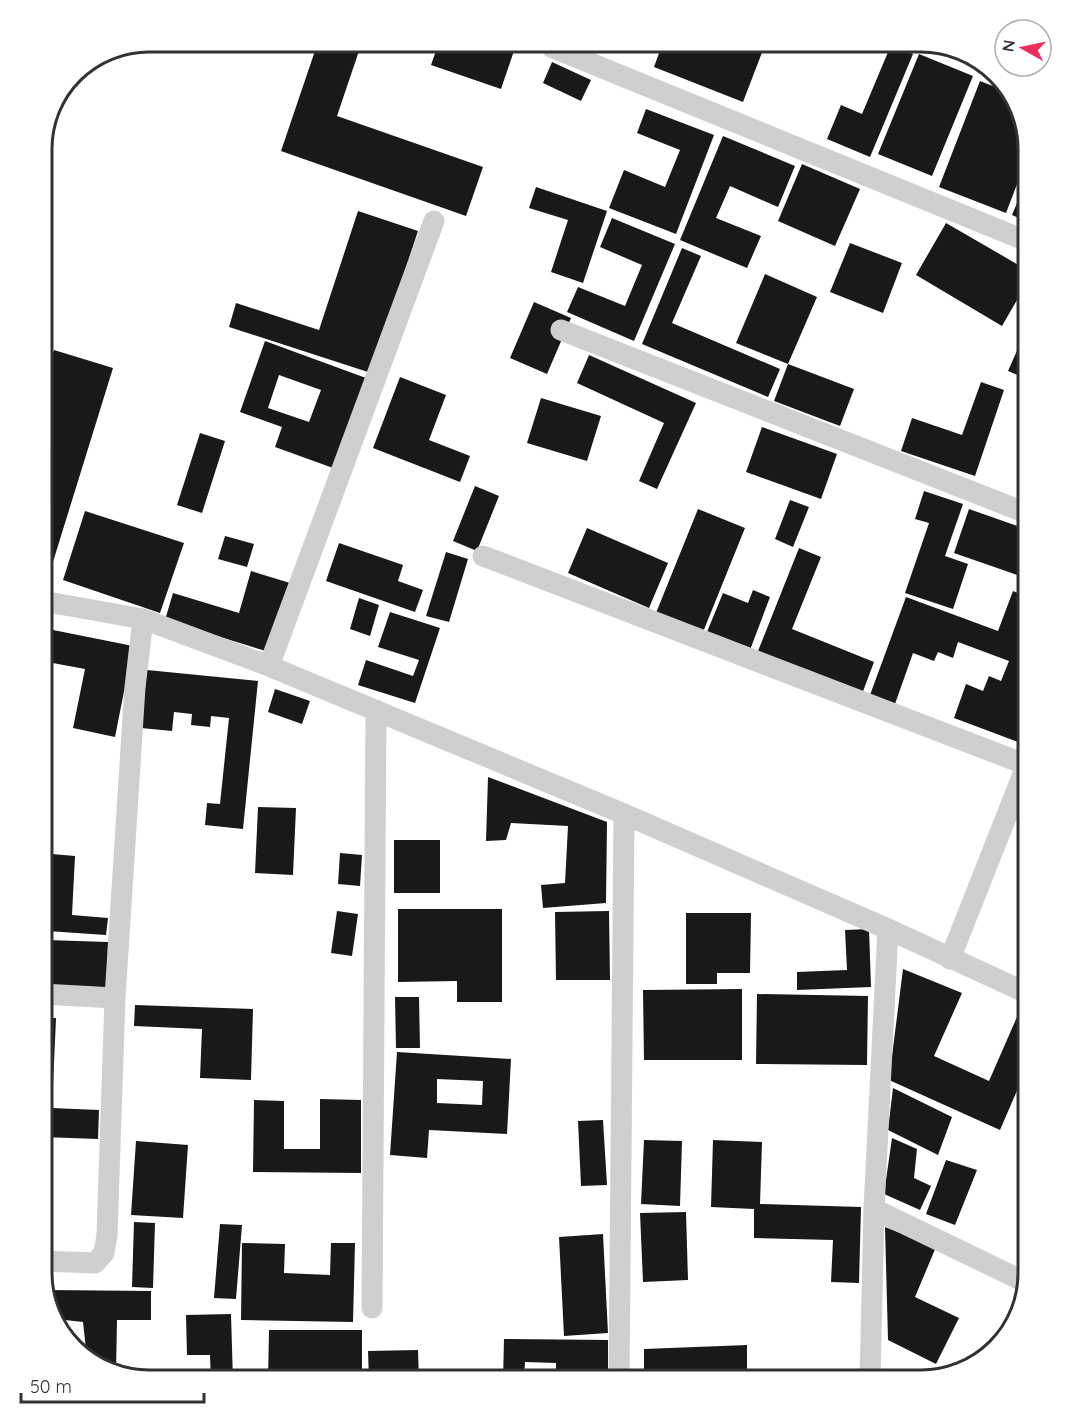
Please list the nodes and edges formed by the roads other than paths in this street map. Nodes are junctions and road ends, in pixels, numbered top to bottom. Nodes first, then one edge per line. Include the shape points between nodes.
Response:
1 (565, 53) edge
2 (434, 221) dead end
3 (1018, 238) edge
4 (561, 330) dead end
5 (1018, 510) edge
6 (483, 556) dead end
7 (53, 603) edge
8 (143, 620) junction
9 (269, 666) junction
10 (376, 710) junction
11 (1018, 758) edge
12 (1018, 787) edge
13 (624, 814) junction
14 (888, 929) junction
15 (950, 959) junction
16 (1018, 989) edge
17 (52, 995) edge
18 (114, 998) junction
19 (874, 1209) junction
20 (52, 1261) edge
21 (1018, 1279) edge
22 (372, 1308) dead end
23 (619, 1370) edge
24 (870, 1370) edge

1 - 3 street
2 - 9 street
4 - 5 street
6 - 11 street
7 - 8 street
8 - 9 street
8 - 18 street
9 - 10 street
10 - 13 street
10 - 22 street
12 - 15 street
13 - 14 street
13 - 23 street
14 - 15 street
14 - 19 street
15 - 16 street
17 - 18 street
18 - 20 street via 104,1253 95,1263
19 - 21 street
19 - 24 street

